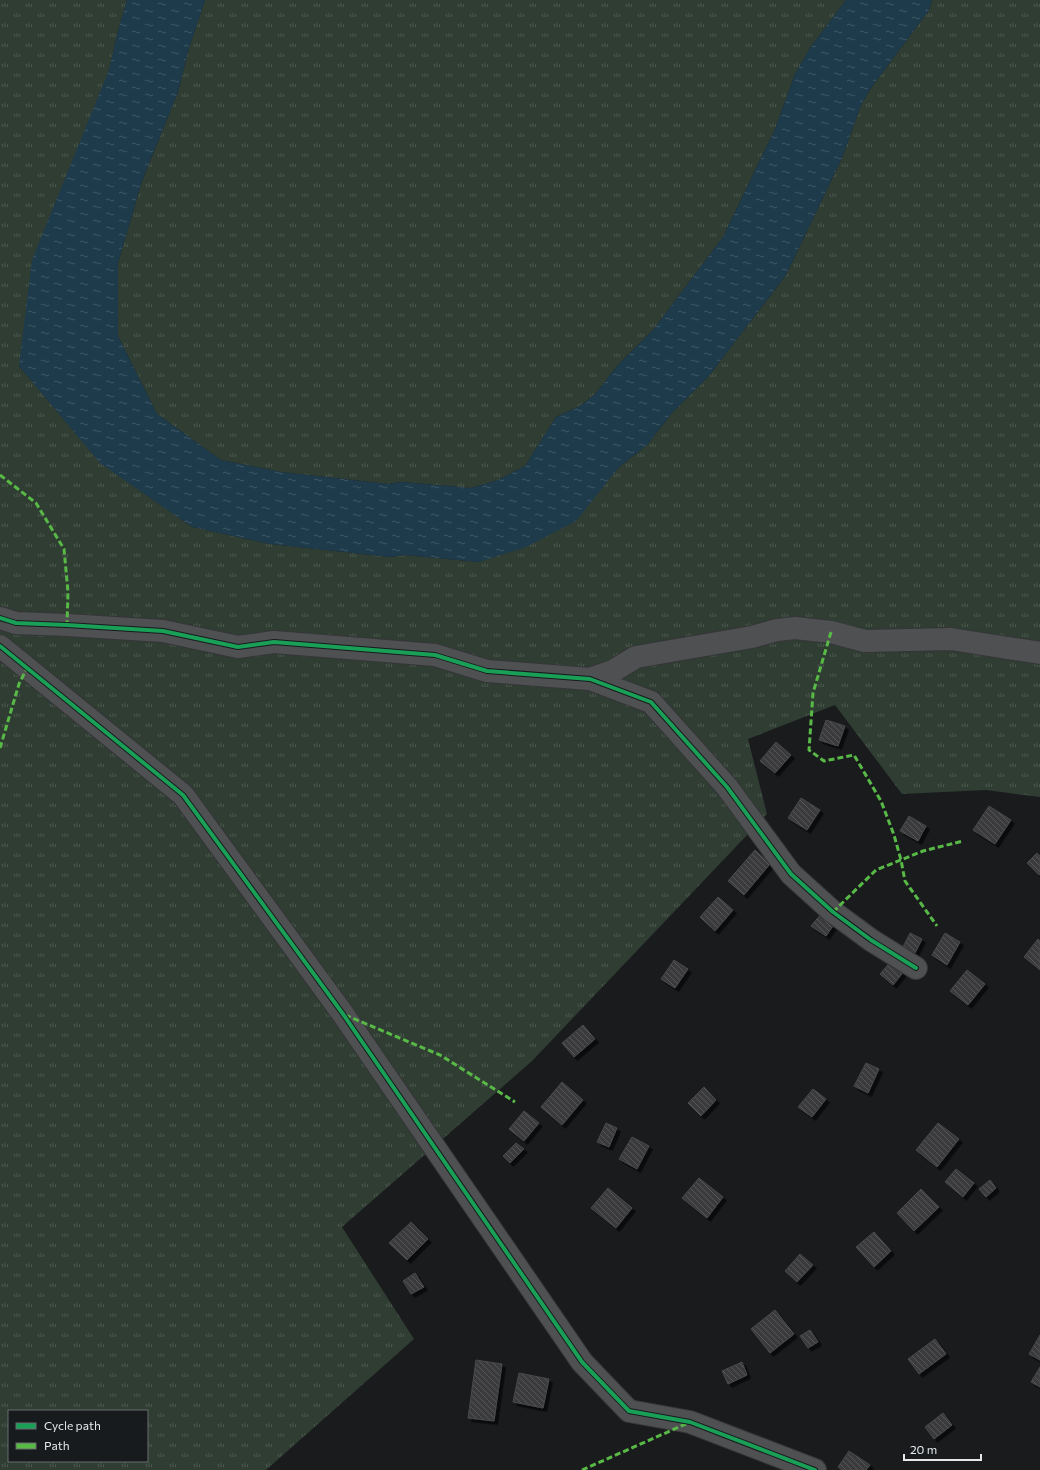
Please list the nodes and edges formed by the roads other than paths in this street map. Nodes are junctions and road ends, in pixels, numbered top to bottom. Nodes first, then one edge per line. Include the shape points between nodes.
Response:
1 (0, 618) edge
2 (0, 646) edge
3 (1040, 653) edge
4 (590, 679) junction
5 (916, 968) dead end
6 (815, 1470) edge

1 - 4 street via 16,623 163,631 238,648 274,642 435,655 487,670
2 - 6 street via 184,795 344,1014 582,1362 629,1411 690,1422
3 - 4 street via 951,639 865,641 831,632 795,628 636,657 613,671
4 - 5 street via 651,702 727,787 791,874 833,912

